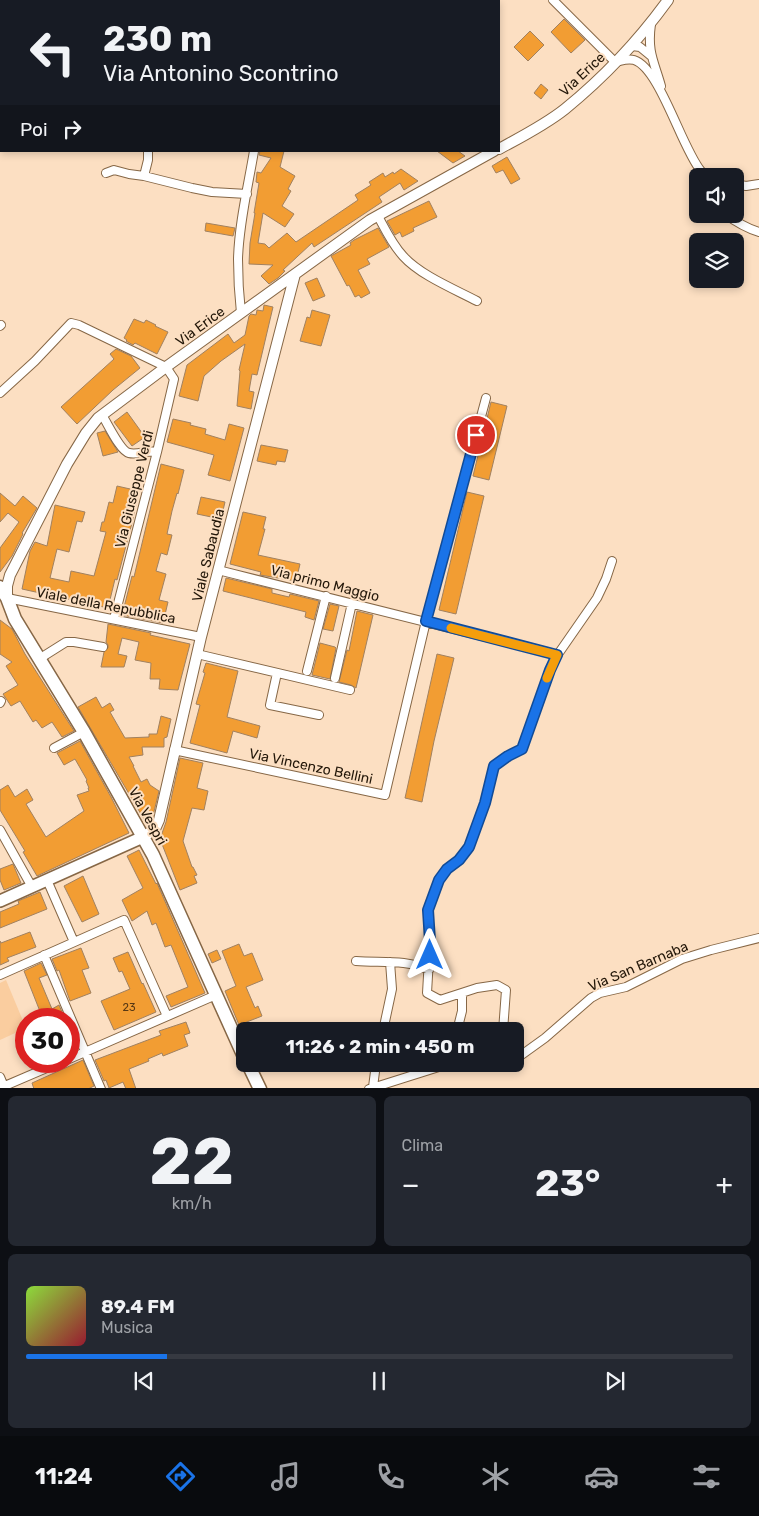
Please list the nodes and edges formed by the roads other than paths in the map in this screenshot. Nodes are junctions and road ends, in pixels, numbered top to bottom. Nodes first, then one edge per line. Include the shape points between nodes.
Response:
1 (553, 0) edge
2 (668, 0) edge
3 (651, 24) junction
4 (632, 46) junction
5 (651, 56) junction
6 (615, 62) junction
7 (642, 65) junction
8 (665, 100) junction
9 (500, 148) edge
10 (148, 152) edge
11 (254, 152) edge
12 (493, 152) edge
13 (699, 168) edge
14 (106, 173) dead end
15 (144, 176) junction
16 (759, 184) edge
17 (744, 186) edge
18 (247, 194) junction
19 (378, 216) junction
20 (738, 223) edge
21 (759, 232) edge
22 (295, 274) junction
23 (477, 301) dead end
24 (241, 313) junction
25 (166, 367) junction
26 (0, 393) edge
27 (486, 398) dead end
28 (102, 415) junction
29 (157, 452) junction
30 (612, 561) dead end
31 (218, 570) junction
32 (5, 576) edge
33 (326, 596) junction
34 (2, 597) edge
35 (352, 603) junction
36 (114, 619) junction
37 (426, 621) junction
38 (201, 637) junction
39 (103, 647) dead end
40 (197, 654) junction
41 (557, 655) junction
42 (39, 659) junction
43 (307, 671) dead end
44 (277, 673) junction
45 (335, 678) dead end
46 (350, 690) dead end
47 (319, 715) dead end
48 (84, 732) junction
49 (54, 748) dead end
50 (174, 750) junction
51 (0, 830) edge
52 (143, 837) junction
53 (47, 880) junction
54 (32, 886) junction
55 (0, 901) edge
56 (759, 938) edge
57 (74, 942) junction
58 (44, 955) junction
59 (356, 961) dead end
60 (390, 962) junction
61 (429, 970) junction
62 (0, 974) edge
63 (462, 992) junction
64 (216, 995) junction
65 (167, 1016) junction
66 (385, 1022) edge
67 (459, 1022) edge
68 (504, 1022) edge
69 (236, 1039) edge
70 (85, 1052) junction
71 (524, 1053) edge
72 (80, 1054) edge
73 (252, 1072) edge
74 (374, 1072) edge
75 (423, 1072) edge
76 (36, 1073) edge
77 (0, 1077) edge
78 (3, 1088) edge
79 (101, 1088) edge
80 (260, 1088) edge
81 (371, 1088) edge

1 - 6 street
2 - 3 street, Via Erice
3 - 4 street, Via Erice
3 - 5 street
4 - 5 street via 640,47
4 - 6 street, Via Erice
4 - 7 street
5 - 8 street
6 - 7 street via 627,59
6 - 9 street, Via Erice via 564,110
7 - 8 street
8 - 13 street
10 - 15 street
11 - 18 street
12 - 19 street, Via Erice
14 - 15 street via 114,170
15 - 18 street via 212,192
16 - 17 street
18 - 24 street via 238,258
19 - 22 street, Via Erice
19 - 23 street via 404,257 423,272
20 - 21 street
22 - 24 street, Via Erice
22 - 31 street, Viale Sabaudia
24 - 25 street, Via Erice
25 - 26 street via 71,324
25 - 28 street, Via Erice
25 - 29 street, Via Giuseppe Verdi via 174,379
27 - 37 street
28 - 29 street via 123,450 130,453
28 - 32 street, Via Erice via 66,464
29 - 36 street, Via Giuseppe Verdi
30 - 41 street via 597,598
31 - 33 street, Via primo Maggio
31 - 38 street, Viale Sabaudia
32 - 34 street, Via Erice via 7,586
33 - 35 street, Via primo Maggio
33 - 43 street
34 - 36 street, Viale della Repubblica
34 - 42 main road, Via Vespri
35 - 37 street, Via primo Maggio
35 - 45 street
36 - 38 street, Viale della Repubblica
37 - 41 street, Via primo Maggio
37 - 50 street, Via Vincenzo Bellini via 385,795
38 - 40 street, Viale Sabaudia
39 - 42 street via 66,642
40 - 44 street
40 - 50 street, Viale Sabaudia
41 - 61 street via 522,749 494,766 469,847 439,880 428,910
42 - 48 main road, Via Vespri
44 - 46 street
44 - 47 street via 270,705
48 - 49 street
48 - 52 main road, Via Vespri
50 - 52 street, Viale Sabaudia via 159,820 155,829
51 - 54 street
52 - 53 main road
52 - 64 main road, Via Vespri
53 - 54 main road
53 - 57 street
54 - 55 main road
56 - 71 street, Via San Barnaba via 710,950 626,986 600,993
57 - 58 street
57 - 65 street via 124,920
58 - 62 street
58 - 70 street
59 - 60 street
60 - 61 street via 416,964
60 - 66 street via 392,989
61 - 63 street via 427,993 440,1000
63 - 67 street
63 - 68 street via 497,985 506,990
64 - 65 street
64 - 69 main road, Via Vespri
65 - 70 street
70 - 72 street
70 - 79 street
73 - 80 main road
74 - 81 street
75 - 81 street
76 - 78 street
77 - 78 street

